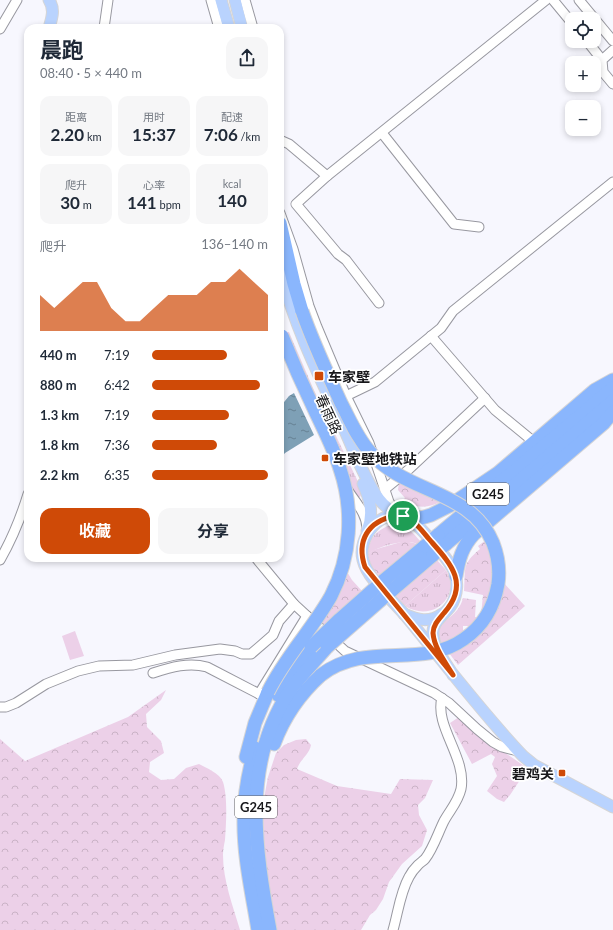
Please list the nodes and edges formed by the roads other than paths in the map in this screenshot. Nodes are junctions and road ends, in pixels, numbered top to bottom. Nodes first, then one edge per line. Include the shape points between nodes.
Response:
1 (16, 0) edge
2 (49, 0) edge
3 (108, 0) edge
4 (211, 0) edge
5 (221, 0) edge
6 (235, 0) edge
7 (245, 0) edge
8 (546, 0) edge
9 (553, 0) edge
10 (579, 0) edge
11 (565, 15) edge
12 (50, 24) edge
13 (105, 24) edge
14 (218, 24) edge
15 (228, 24) edge
16 (241, 24) edge
17 (252, 24) edge
18 (0, 29) edge
19 (613, 41) edge
20 (593, 48) edge
21 (612, 52) edge
22 (602, 60) junction
23 (613, 84) edge
24 (382, 132) junction
25 (284, 142) edge
26 (327, 176) junction
27 (613, 182) edge
28 (284, 223) edge
29 (479, 227) dead end
30 (284, 240) edge
31 (284, 284) edge
32 (379, 303) dead end
33 (284, 306) edge
34 (431, 336) junction
35 (284, 344) edge
36 (284, 344) edge
37 (613, 380) edge
38 (613, 388) edge
39 (346, 396) junction
40 (485, 398) junction
41 (613, 401) edge
42 (613, 412) edge
43 (534, 442) junction
44 (384, 489) junction
45 (24, 507) edge
46 (400, 515) junction
47 (366, 534) junction
48 (442, 540) junction
49 (0, 560) edge
50 (259, 562) edge
51 (456, 576) junction
52 (387, 586) junction
53 (294, 604) junction
54 (446, 611) junction
55 (404, 614) junction
56 (307, 616) junction
57 (173, 656) junction
58 (453, 675) junction
59 (264, 694) junction
60 (442, 698) junction
61 (0, 707) edge
62 (518, 751) junction
63 (613, 807) edge
64 (250, 816) junction
65 (258, 930) edge
66 (270, 930) edge
67 (393, 930) edge

1 - 18 street
2 - 12 main road via 53,10
3 - 13 street
4 - 14 street
5 - 15 main road
6 - 16 main road
7 - 17 street
8 - 24 street
9 - 11 street
10 - 19 street
20 - 22 street
21 - 22 street
22 - 23 street via 603,72
24 - 26 street
24 - 29 street via 454,224
25 - 26 street
26 - 32 street via 296,204 346,260
27 - 34 street via 453,311 441,328
28 - 39 street via 294,249 309,306
30 - 64 highway, bridge via 302,311 321,359 364,445 390,471 452,500 473,514 483,525 496,550 497,589 489,612 476,630 458,644 428,654 358,658 340,663 321,675 293,706 278,734
31 - 46 main road, 春雨路 via 303,342 359,461 377,496 389,509
33 - 47 main road, 春雨路 via 305,361 368,495 371,518
34 - 39 street via 375,382
34 - 40 street
35 - 47 street via 341,478 364,514
36 - 59 highway, bridge via 337,459 347,493 349,526 344,559 331,595
37 - 43 highway via 594,390
38 - 48 highway, G245
39 - 44 street via 369,443
40 - 43 street via 495,410
40 - 44 street via 407,471
41 - 48 highway, G245
42 - 51 highway via 604,423 474,534 464,546 458,560
43 - 46 highway via 498,473 449,506 421,518
44 - 46 street via 392,508
45 - 49 street
46 - 47 main road via 381,520
46 - 51 main road via 419,528 448,561
47 - 55 main road via 362,544 365,567
48 - 52 highway, G245, bridge
50 - 53 street
51 - 54 main road via 455,598
52 - 64 highway, G245, bridge via 303,673 276,715 260,764
52 - 64 highway, G245, bridge via 340,619 311,647 287,680 262,728 251,764
53 - 56 street
53 - 57 street via 279,621 273,635 251,654 220,649
54 - 55 main road via 436,618 427,620
54 - 58 main road via 434,626 433,635
55 - 58 main road
56 - 59 street
56 - 60 street via 345,651 414,682
57 - 59 street via 168,662 154,669 153,673 174,666 202,666
57 - 61 street via 133,665 99,666 78,671 46,684 16,703
58 - 62 main road
59 - 64 highway via 247,752 242,783 242,801
60 - 62 street via 493,742
60 - 67 street via 441,716 457,756 461,787 454,806 425,859 417,865 409,878
62 - 63 main road via 534,765
64 - 65 highway, G245 via 248,868
64 - 66 highway, G245

